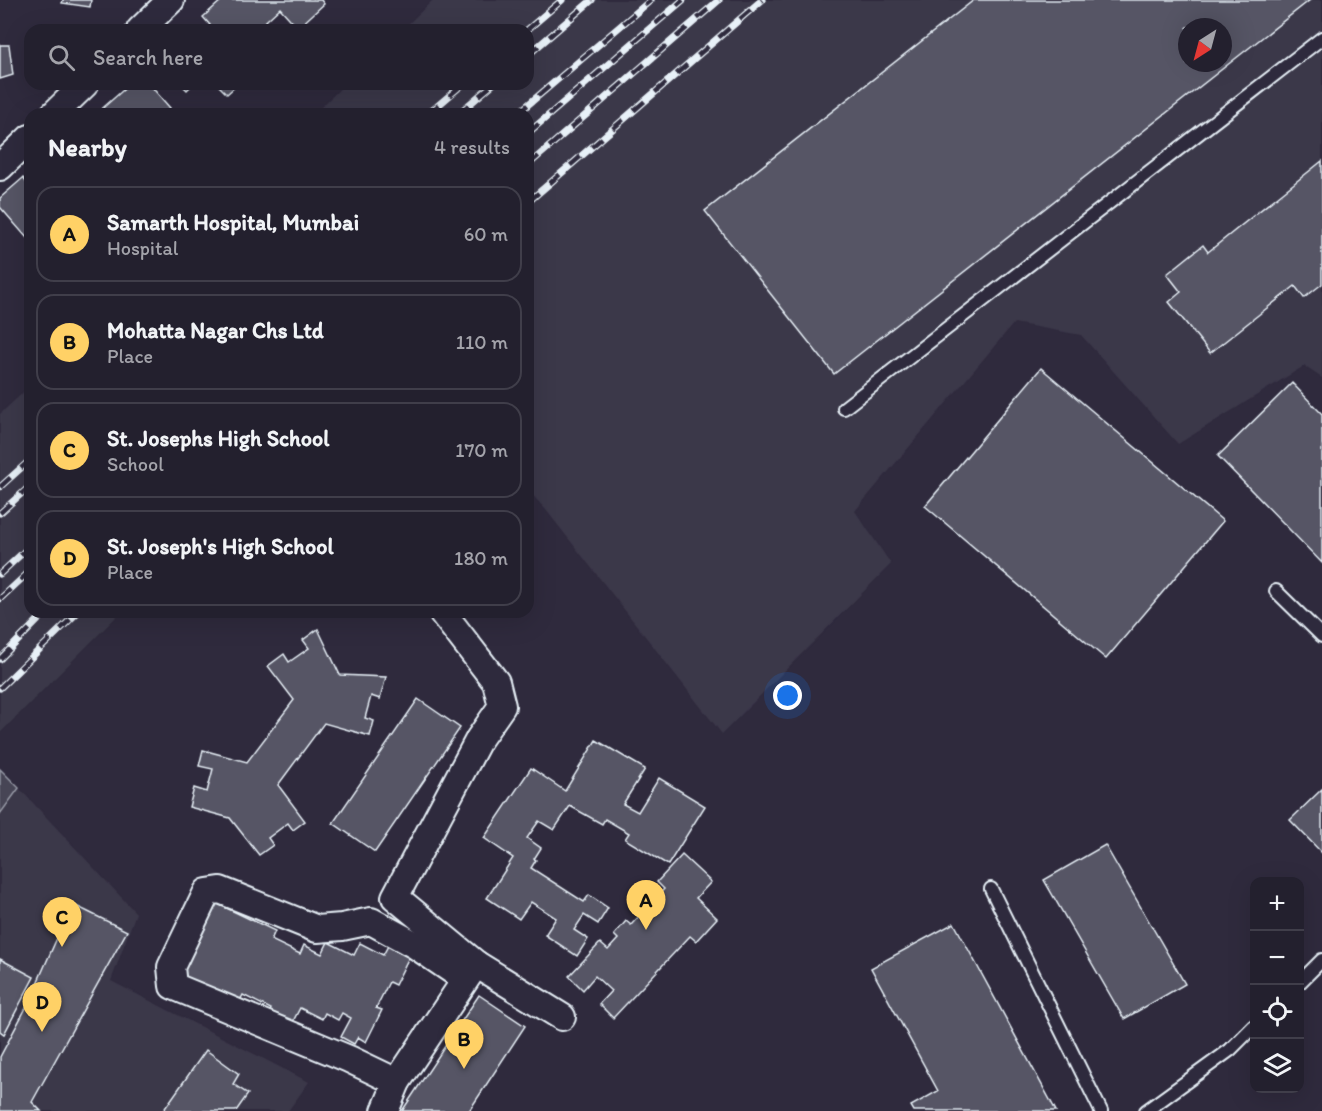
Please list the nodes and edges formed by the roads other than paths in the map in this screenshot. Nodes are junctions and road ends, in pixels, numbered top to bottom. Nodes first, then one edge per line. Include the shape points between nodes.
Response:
1 (171, 0) edge
2 (146, 24) edge
3 (1322, 38) edge
4 (79, 90) edge
5 (60, 108) edge
6 (24, 144) edge
7 (0, 167) edge
8 (844, 408) dead end
9 (1276, 591) dead end
10 (447, 618) edge
11 (1322, 636) edge
12 (991, 889) dead end
13 (1322, 960) edge
14 (471, 971) junction
15 (1304, 977) edge
16 (562, 1017) dead end
17 (1250, 1030) edge
18 (397, 1082) junction
19 (385, 1111) edge
20 (1101, 1111) edge
21 (1146, 1111) edge

1 - 2 street
3 - 8 lane
4 - 5 street
6 - 7 street
9 - 11 lane
10 - 14 street via 496,682 502,706 479,739 395,897
12 - 20 lane
13 - 15 lane
14 - 16 street
14 - 18 street
14 - 18 street via 371,921 317,929 220,890 207,892 171,967 173,986
17 - 21 lane via 1230,1050
18 - 19 street

